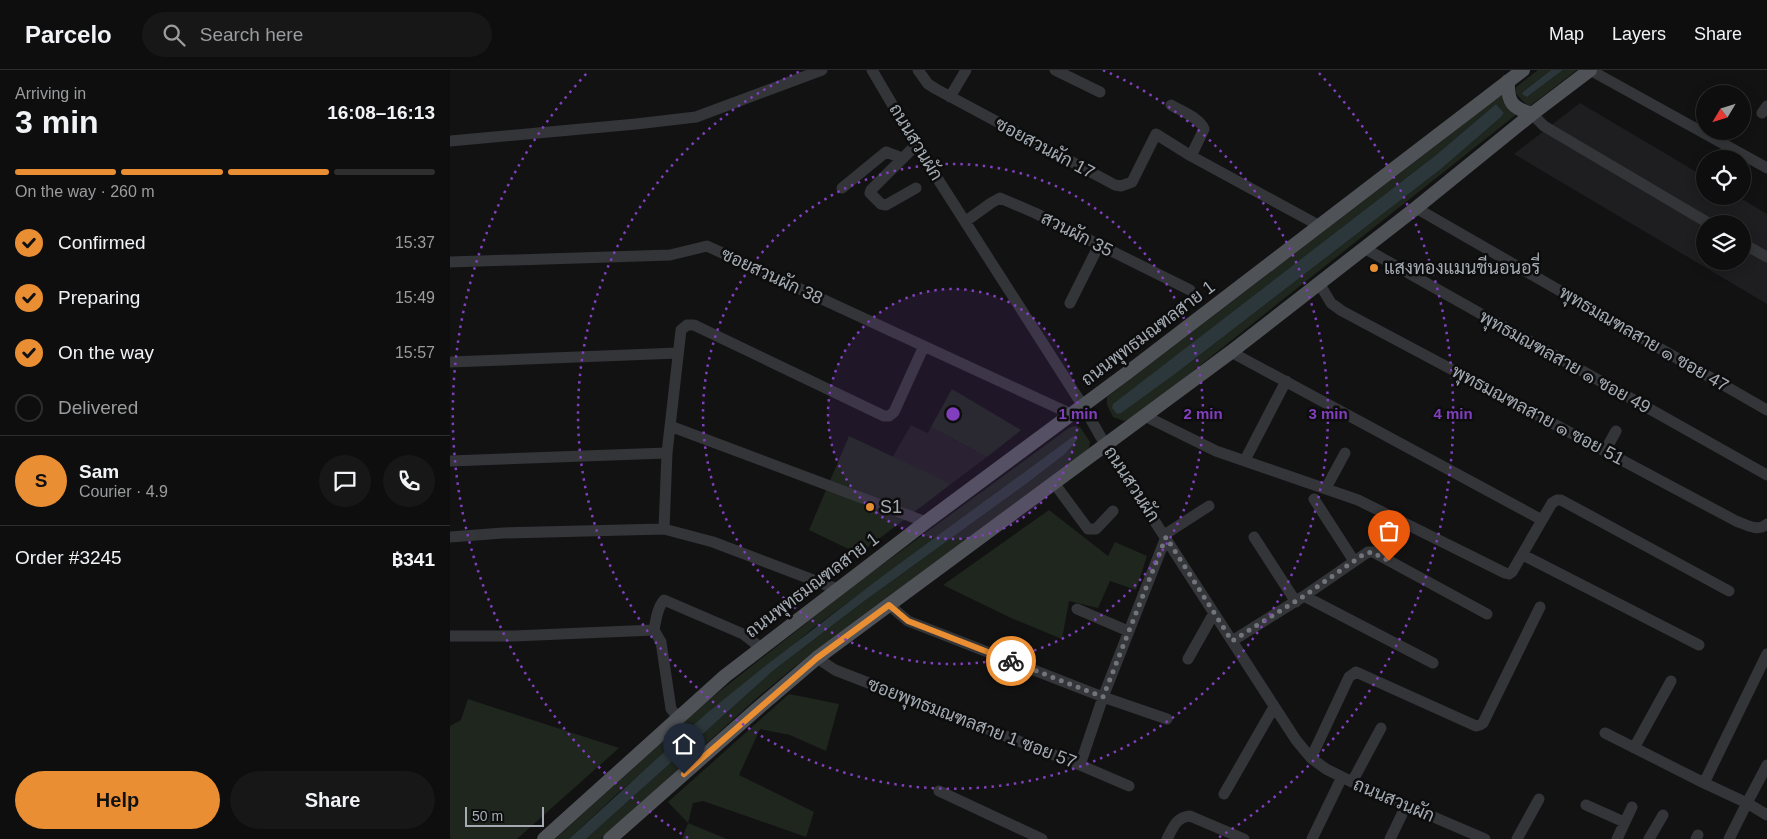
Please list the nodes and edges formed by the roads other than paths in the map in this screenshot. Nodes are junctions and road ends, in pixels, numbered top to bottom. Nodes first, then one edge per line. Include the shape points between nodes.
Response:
1 (822, 70) edge
2 (872, 70) edge
3 (918, 70) edge
4 (966, 70) edge
5 (1055, 70) edge
6 (1523, 70) edge
7 (1590, 70) edge
8 (1508, 81) junction
9 (1100, 92) dead end
10 (950, 97) junction
11 (1171, 104) dead end
12 (1532, 114) junction
13 (450, 141) edge
14 (916, 145) junction
15 (1191, 156) junction
16 (902, 158) junction
17 (1767, 168) edge
18 (842, 188) dead end
19 (916, 188) dead end
20 (1416, 208) junction
21 (1696, 216) edge
22 (966, 221) junction
23 (1320, 226) junction
24 (1099, 245) junction
25 (1364, 248) junction
26 (1751, 248) edge
27 (1767, 258) edge
28 (450, 262) edge
29 (1319, 283) junction
30 (1190, 290) dead end
31 (1070, 303) dead end
32 (924, 346) junction
33 (1231, 352) junction
34 (678, 353) junction
35 (450, 362) edge
36 (1286, 381) junction
37 (1086, 410) junction
38 (1767, 410) edge
39 (1071, 414) junction
40 (1145, 416) junction
41 (670, 426) junction
42 (1616, 431) dead end
43 (1104, 442) junction
44 (1605, 451) junction
45 (667, 453) junction
46 (1345, 453) dead end
47 (1245, 460) junction
48 (450, 461) edge
49 (1767, 474) edge
50 (1054, 483) junction
51 (1326, 488) junction
52 (1314, 499) dead end
53 (1210, 506) dead end
54 (1113, 511) dead end
55 (1542, 520) junction
56 (926, 522) junction
57 (1767, 524) edge
58 (664, 529) junction
59 (1165, 536) junction
60 (450, 537) edge
61 (1254, 537) dead end
62 (1523, 555) junction
63 (1354, 561) junction
64 (837, 589) junction
65 (1729, 591) dead end
66 (1300, 599) junction
67 (889, 605) junction
68 (1540, 607) dead end
69 (1077, 609) dead end
70 (1214, 613) junction
71 (1487, 614) dead end
72 (654, 630) junction
73 (1128, 631) junction
74 (450, 636) edge
75 (1232, 641) junction
76 (1698, 645) dead end
77 (761, 648) junction
78 (1767, 654) edge
79 (817, 658) junction
80 (1188, 659) dead end
81 (1433, 663) dead end
82 (1672, 682) dead end
83 (1103, 697) junction
84 (1274, 707) junction
85 (678, 717) junction
86 (1167, 720) dead end
87 (1381, 728) dead end
88 (1605, 734) dead end
89 (1634, 748) junction
90 (1311, 758) junction
91 (1080, 765) junction
92 (1767, 766) edge
93 (1347, 780) junction
94 (1704, 783) junction
95 (1129, 786) dead end
96 (939, 791) dead end
97 (1224, 794) dead end
98 (1539, 799) dead end
99 (1747, 803) junction
100 (1406, 806) junction
101 (1586, 806) dead end
102 (1632, 807) dead end
103 (1663, 815) dead end
104 (1767, 815) edge
105 (1624, 822) junction
106 (544, 839) edge
107 (610, 839) edge
108 (1042, 839) edge
109 (1166, 839) edge
110 (1244, 839) edge
111 (1312, 839) edge
112 (1390, 839) edge
113 (1485, 839) edge
114 (1517, 839) edge
115 (1617, 839) edge
116 (1650, 839) edge
117 (1729, 839) edge

1 - 13 street via 696,116
2 - 14 street, ถนนสวนผัก
3 - 10 street, ซอยสวนผัก 17 via 928,84
4 - 10 street
5 - 9 street
6 - 8 main road, ถนนพุทธมณฑลสาย 1
7 - 12 main road
7 - 17 street
8 - 12 main road via 1510,101 1516,108
8 - 23 main road, ถนนพุทธมณฑลสาย 1
10 - 15 street, ซอยสวนผัก 17 via 1115,185 1132,182 1156,134
11 - 15 street via 1203,125
12 - 20 main road
12 - 21 street via 1544,126
14 - 16 street
14 - 22 street, ถนนสวนผัก
15 - 23 street
16 - 18 street via 886,152
16 - 19 street via 871,190 870,196 886,205
20 - 25 main road
20 - 38 street, พุทธมณฑลสาย ๑ ซอย 47
22 - 24 street, สวนผัก 35 via 1000,198
22 - 37 street, ถนนสวนผัก
23 - 37 main road, ถนนพุทธมณฑลสาย 1
24 - 30 street, สวนผัก 35
24 - 31 street
25 - 29 main road
25 - 49 street, พุทธมณฑลสาย ๑ ซอย 49
26 - 27 street
28 - 32 street, ซอยสวนผัก 38 via 670,256 707,246
29 - 33 main road
29 - 44 street, พุทธมณฑลสาย ๑ ซอย 51 via 1331,303 1342,311
32 - 34 street via 894,412 889,416 694,324 681,330
32 - 39 street, ซอยสวนผัก 38
33 - 36 street
33 - 40 main road
34 - 35 street
34 - 41 street
36 - 47 street
36 - 55 street
37 - 39 main road, ถนนพุทธมณฑลสาย 1
37 - 43 street, ถนนสวนผัก
39 - 56 main road, ถนนพุทธมณฑลสาย 1
40 - 43 main road
40 - 47 street via 1216,451
41 - 45 street
41 - 56 street
42 - 44 street
43 - 50 main road
43 - 59 street, ถนนสวนผัก
44 - 57 street, พุทธมณฑลสาย ๑ ซอย 51 via 1736,521 1755,528
45 - 48 street
45 - 58 street
46 - 51 street
47 - 51 street
50 - 54 street via 1088,529 1096,529
50 - 67 main road
51 - 62 street via 1400,519 1505,573 1512,572
52 - 63 street
53 - 59 street
55 - 62 street
55 - 65 street via 1552,503 1561,500
56 - 64 main road, ถนนพุทธมณฑลสาย 1
58 - 60 street
58 - 64 street via 713,542
59 - 70 street, ถนนสวนผัก
59 - 73 street
61 - 66 street
62 - 76 street
63 - 66 street
63 - 71 street via 1372,552
64 - 77 main road, ถนนพุทธมณฑลสาย 1
66 - 75 street
66 - 81 street
67 - 79 main road
67 - 83 street via 908,621
68 - 90 street via 1480,726 1356,672 1349,677
69 - 73 street
70 - 75 street, ถนนสวนผัก
70 - 80 street
72 - 74 street
72 - 77 street via 664,600 743,634
72 - 85 street via 661,642 671,709
73 - 83 street
75 - 84 street, ถนนสวนผัก
77 - 85 main road, ถนนพุทธมณฑลสาย 1
78 - 94 street
79 - 91 street, ซอยพุทธมณฑลสาย 1 ซอย 57 via 835,670
79 - 107 main road
82 - 89 street
83 - 86 street
83 - 91 street
84 - 90 street, ถนนสวนผัก
84 - 97 street
85 - 106 main road, ถนนพุทธมณฑลสาย 1
87 - 93 street
88 - 89 street
89 - 94 street
90 - 93 street, ถนนสวนผัก
91 - 95 street, ซอยพุทธมณฑลสาย 1 ซอย 57
92 - 99 street
93 - 100 street, ถนนสวนผัก
93 - 111 street
94 - 99 street
96 - 108 street
98 - 114 street
99 - 104 street
99 - 117 street
100 - 112 street
100 - 113 street, ถนนสวนผัก
101 - 105 street
102 - 105 street
103 - 116 street
105 - 115 street
109 - 110 street via 1182,816 1190,816

